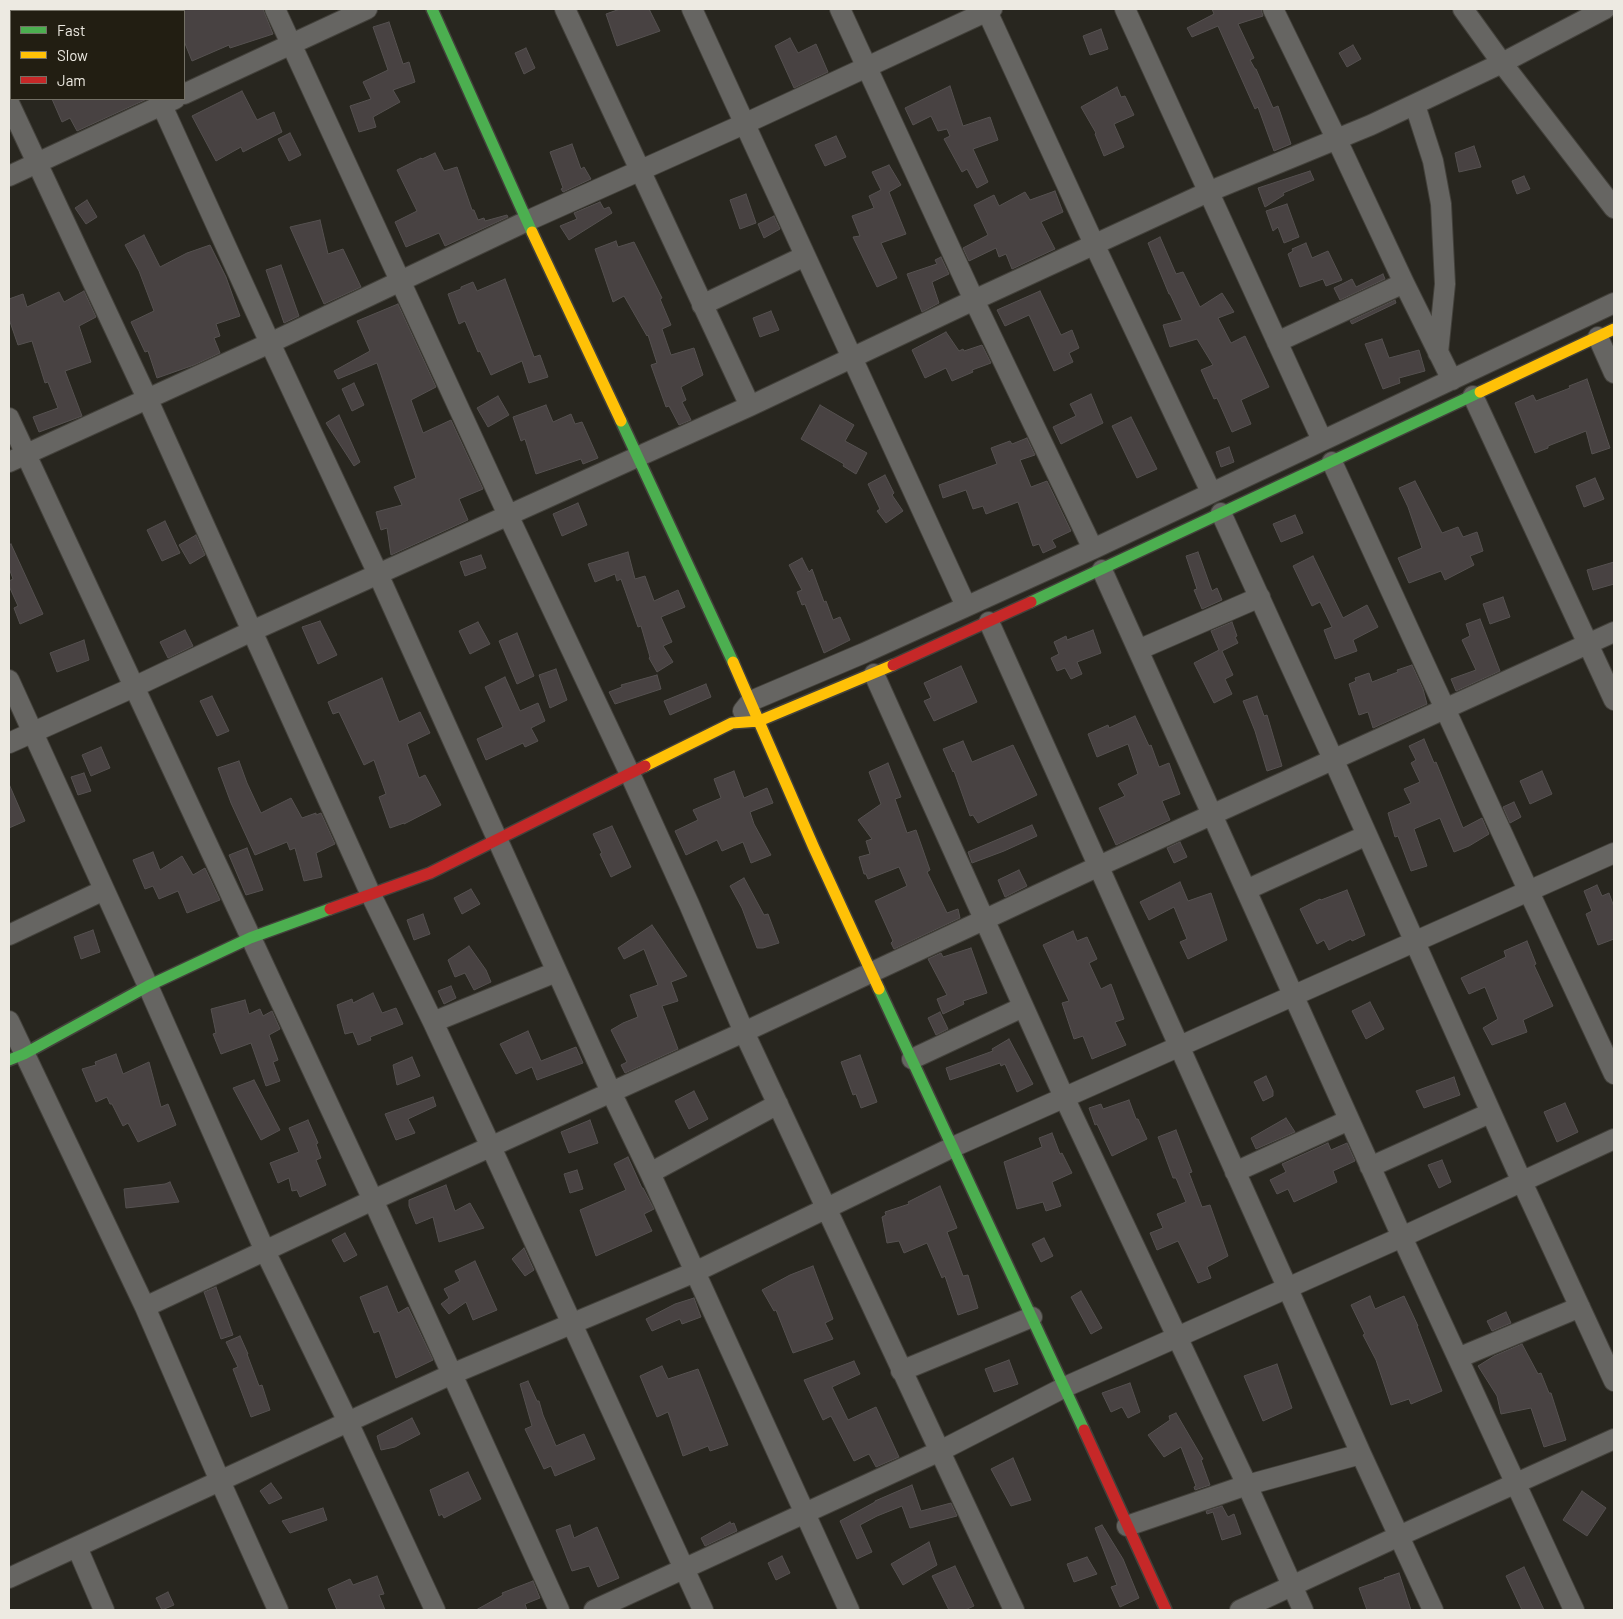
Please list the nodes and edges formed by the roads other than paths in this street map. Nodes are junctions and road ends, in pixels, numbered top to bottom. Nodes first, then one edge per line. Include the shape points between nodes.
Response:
1 (275, 9) edge
2 (366, 9) edge
3 (432, 9) edge
4 (565, 9) edge
5 (692, 9) edge
6 (840, 9) edge
7 (1125, 9) edge
8 (1273, 9) edge
9 (1463, 9) edge
10 (1605, 9) edge
11 (988, 10) edge
12 (292, 44) junction
13 (1502, 62) junction
14 (868, 67) junction
15 (185, 94) edge
16 (165, 101) edge
17 (9, 103) edge
18 (1415, 105) junction
19 (744, 124) junction
20 (1337, 140) junction
21 (36, 163) junction
22 (640, 170) junction
23 (9, 176) edge
24 (1208, 192) junction
25 (1614, 208) edge
26 (527, 221) junction
27 (1095, 246) junction
28 (806, 256) junction
29 (400, 280) junction
30 (1404, 283) junction
31 (974, 300) junction
32 (1614, 303) edge
33 (702, 305) junction
34 (1606, 333) edge
35 (1277, 342) junction
36 (270, 343) junction
37 (1438, 352) junction
38 (853, 358) junction
39 (1614, 372) edge
40 (1452, 380) junction
41 (1473, 396) junction
42 (147, 398) junction
43 (750, 406) junction
44 (9, 418) edge
45 (1322, 440) junction
46 (637, 456) junction
47 (17, 458) edge
48 (1332, 462) junction
49 (1211, 492) junction
50 (1221, 513) junction
51 (508, 515) junction
52 (1093, 548) junction
53 (1102, 570) junction
54 (378, 574) junction
55 (1260, 597) junction
56 (966, 606) junction
57 (989, 622) junction
58 (252, 631) junction
59 (1614, 632) edge
60 (1588, 644) junction
61 (1138, 650) junction
62 (874, 674) junction
63 (9, 680) edge
64 (134, 687) junction
65 (1614, 700) edge
66 (752, 701) junction
67 (1445, 710) junction
68 (759, 721) junction
69 (732, 723) junction
70 (33, 733) junction
71 (9, 743) edge
72 (1334, 760) junction
73 (630, 774) junction
74 (1211, 815) junction
75 (1367, 835) junction
76 (497, 840) junction
77 (1614, 853) edge
78 (1099, 866) junction
79 (104, 890) junction
80 (1246, 890) junction
81 (1529, 892) junction
82 (371, 895) junction
83 (983, 920) junction
84 (9, 935) edge
85 (250, 938) junction
86 (1415, 942) junction
87 (556, 972) junction
88 (871, 972) junction
89 (148, 986) junction
90 (1294, 995) junction
91 (1023, 1007) junction
92 (9, 1021) edge
93 (433, 1022) junction
94 (744, 1032) junction
95 (1179, 1046) junction
96 (16, 1057) edge
97 (912, 1059) junction
98 (1614, 1074) edge
99 (611, 1092) junction
100 (1064, 1098) junction
101 (778, 1104) junction
102 (1490, 1113) junction
103 (1349, 1120) junction
104 (1614, 1139) edge
105 (491, 1147) junction
106 (953, 1147) junction
107 (1370, 1167) junction
108 (1235, 1172) junction
109 (650, 1173) junction
110 (1522, 1182) junction
111 (373, 1200) junction
112 (827, 1210) junction
113 (1402, 1238) junction
114 (265, 1251) junction
115 (695, 1272) junction
116 (1288, 1289) junction
117 (1580, 1307) junction
118 (145, 1308) junction
119 (1032, 1317) junction
120 (573, 1325) junction
121 (1178, 1337) junction
122 (1458, 1358) junction
123 (901, 1371) junction
124 (452, 1374) junction
125 (1614, 1381) edge
126 (1066, 1388) junction
127 (348, 1422) junction
128 (1614, 1439) edge
129 (940, 1451) junction
130 (1360, 1454) junction
131 (220, 1481) junction
132 (1515, 1484) junction
133 (1247, 1485) junction
134 (804, 1513) junction
135 (1127, 1526) junction
136 (1399, 1536) junction
137 (77, 1547) junction
138 (685, 1570) junction
139 (9, 1578) edge
140 (1292, 1586) junction
141 (104, 1610) edge
142 (278, 1610) edge
143 (435, 1610) edge
144 (559, 1610) edge
145 (594, 1610) edge
146 (703, 1610) edge
147 (849, 1610) edge
148 (1014, 1610) edge
149 (1166, 1610) edge
150 (1240, 1610) edge
151 (1303, 1610) edge
152 (1433, 1610) edge
153 (1574, 1610) edge

1 - 12 street
2 - 12 street
3 - 26 street
4 - 22 street
5 - 19 street
6 - 14 street
7 - 24 street
8 - 20 street
9 - 13 street
10 - 13 street
11 - 14 street
11 - 27 street
12 - 15 street
12 - 29 street
13 - 18 street
13 - 25 street
14 - 19 street
14 - 31 street
16 - 21 street
16 - 36 street
17 - 21 street
18 - 20 street
18 - 37 street via 1433,161 1441,204 1445,284
19 - 22 street
19 - 28 street
20 - 24 street
20 - 30 street
21 - 23 street
21 - 42 street
22 - 26 street
22 - 33 street
24 - 27 street
24 - 35 street
26 - 29 street
26 - 46 street
27 - 31 street
27 - 49 street
28 - 33 street
28 - 38 street
29 - 36 street
29 - 51 street
30 - 35 street
30 - 37 street
31 - 38 street
31 - 52 street
32 - 40 street
33 - 43 street
34 - 39 street
34 - 41 street
35 - 45 street
36 - 42 street
36 - 54 street
37 - 40 street
38 - 43 street
38 - 56 street
40 - 45 street
41 - 48 street
41 - 60 street
42 - 47 street
42 - 58 street
43 - 46 street
44 - 47 street
45 - 49 street
46 - 51 street
46 - 66 street
47 - 64 street
48 - 50 street
48 - 67 street
49 - 52 street
50 - 53 street
50 - 55 street
51 - 54 street
51 - 73 street
52 - 56 street
53 - 57 street
53 - 61 street
54 - 58 street
54 - 76 street
55 - 61 street
55 - 72 street
56 - 66 street
57 - 62 street
57 - 78 street
58 - 64 street
58 - 82 street
59 - 60 street
60 - 65 street
60 - 67 street
61 - 74 street
62 - 68 street
62 - 83 street
63 - 70 street
64 - 70 street
64 - 85 street
66 - 68 street
66 - 69 street
67 - 72 street
67 - 81 street
68 - 69 street
68 - 88 street
69 - 73 street
70 - 71 street
70 - 79 street
72 - 74 street
72 - 75 street
73 - 76 street
73 - 94 street
74 - 78 street
74 - 80 street
75 - 80 street
75 - 86 street
76 - 82 street via 430,873
76 - 87 street
77 - 81 street
78 - 83 street
78 - 95 street
79 - 84 street
79 - 89 street
80 - 90 street
81 - 86 street
81 - 98 street
82 - 85 street
82 - 93 street
83 - 88 street
83 - 91 street
85 - 89 street
85 - 111 street
86 - 90 street
86 - 102 street
87 - 93 street
87 - 99 street
88 - 94 street
88 - 97 street
89 - 96 street
89 - 114 street
90 - 95 street
90 - 103 street
91 - 97 street
91 - 100 street
92 - 96 street
93 - 105 street
94 - 99 street
94 - 101 street
95 - 100 street
95 - 108 street
96 - 118 street
97 - 106 street
99 - 105 street
99 - 109 street
100 - 106 street
100 - 121 street
101 - 109 street
101 - 112 street
102 - 107 street
102 - 110 street
103 - 107 street
103 - 108 street
104 - 110 street
105 - 111 street
105 - 120 street
106 - 112 street
106 - 119 street
107 - 113 street
108 - 116 street
109 - 115 street
110 - 113 street
110 - 117 street
111 - 114 street
111 - 124 street
112 - 115 street
112 - 123 street
113 - 116 street
113 - 122 street
114 - 118 street
114 - 127 street
115 - 120 street
115 - 134 street
116 - 121 street
116 - 130 street
117 - 122 street
117 - 125 street
118 - 131 street
119 - 123 street
119 - 126 street
120 - 124 street
120 - 138 street
121 - 126 street
121 - 133 street
122 - 132 street
123 - 129 street
124 - 127 street
124 - 144 street
126 - 129 street
126 - 135 street
127 - 131 street
127 - 143 street
128 - 132 street
129 - 134 street
129 - 148 street
130 - 133 street
130 - 136 street
131 - 137 street
131 - 142 street
132 - 136 street
132 - 153 street
133 - 135 street
133 - 140 street
134 - 138 street
134 - 147 street
135 - 149 street
136 - 140 street
136 - 152 street
137 - 139 street
137 - 141 street
138 - 145 street
138 - 146 street
140 - 150 street
140 - 151 street

